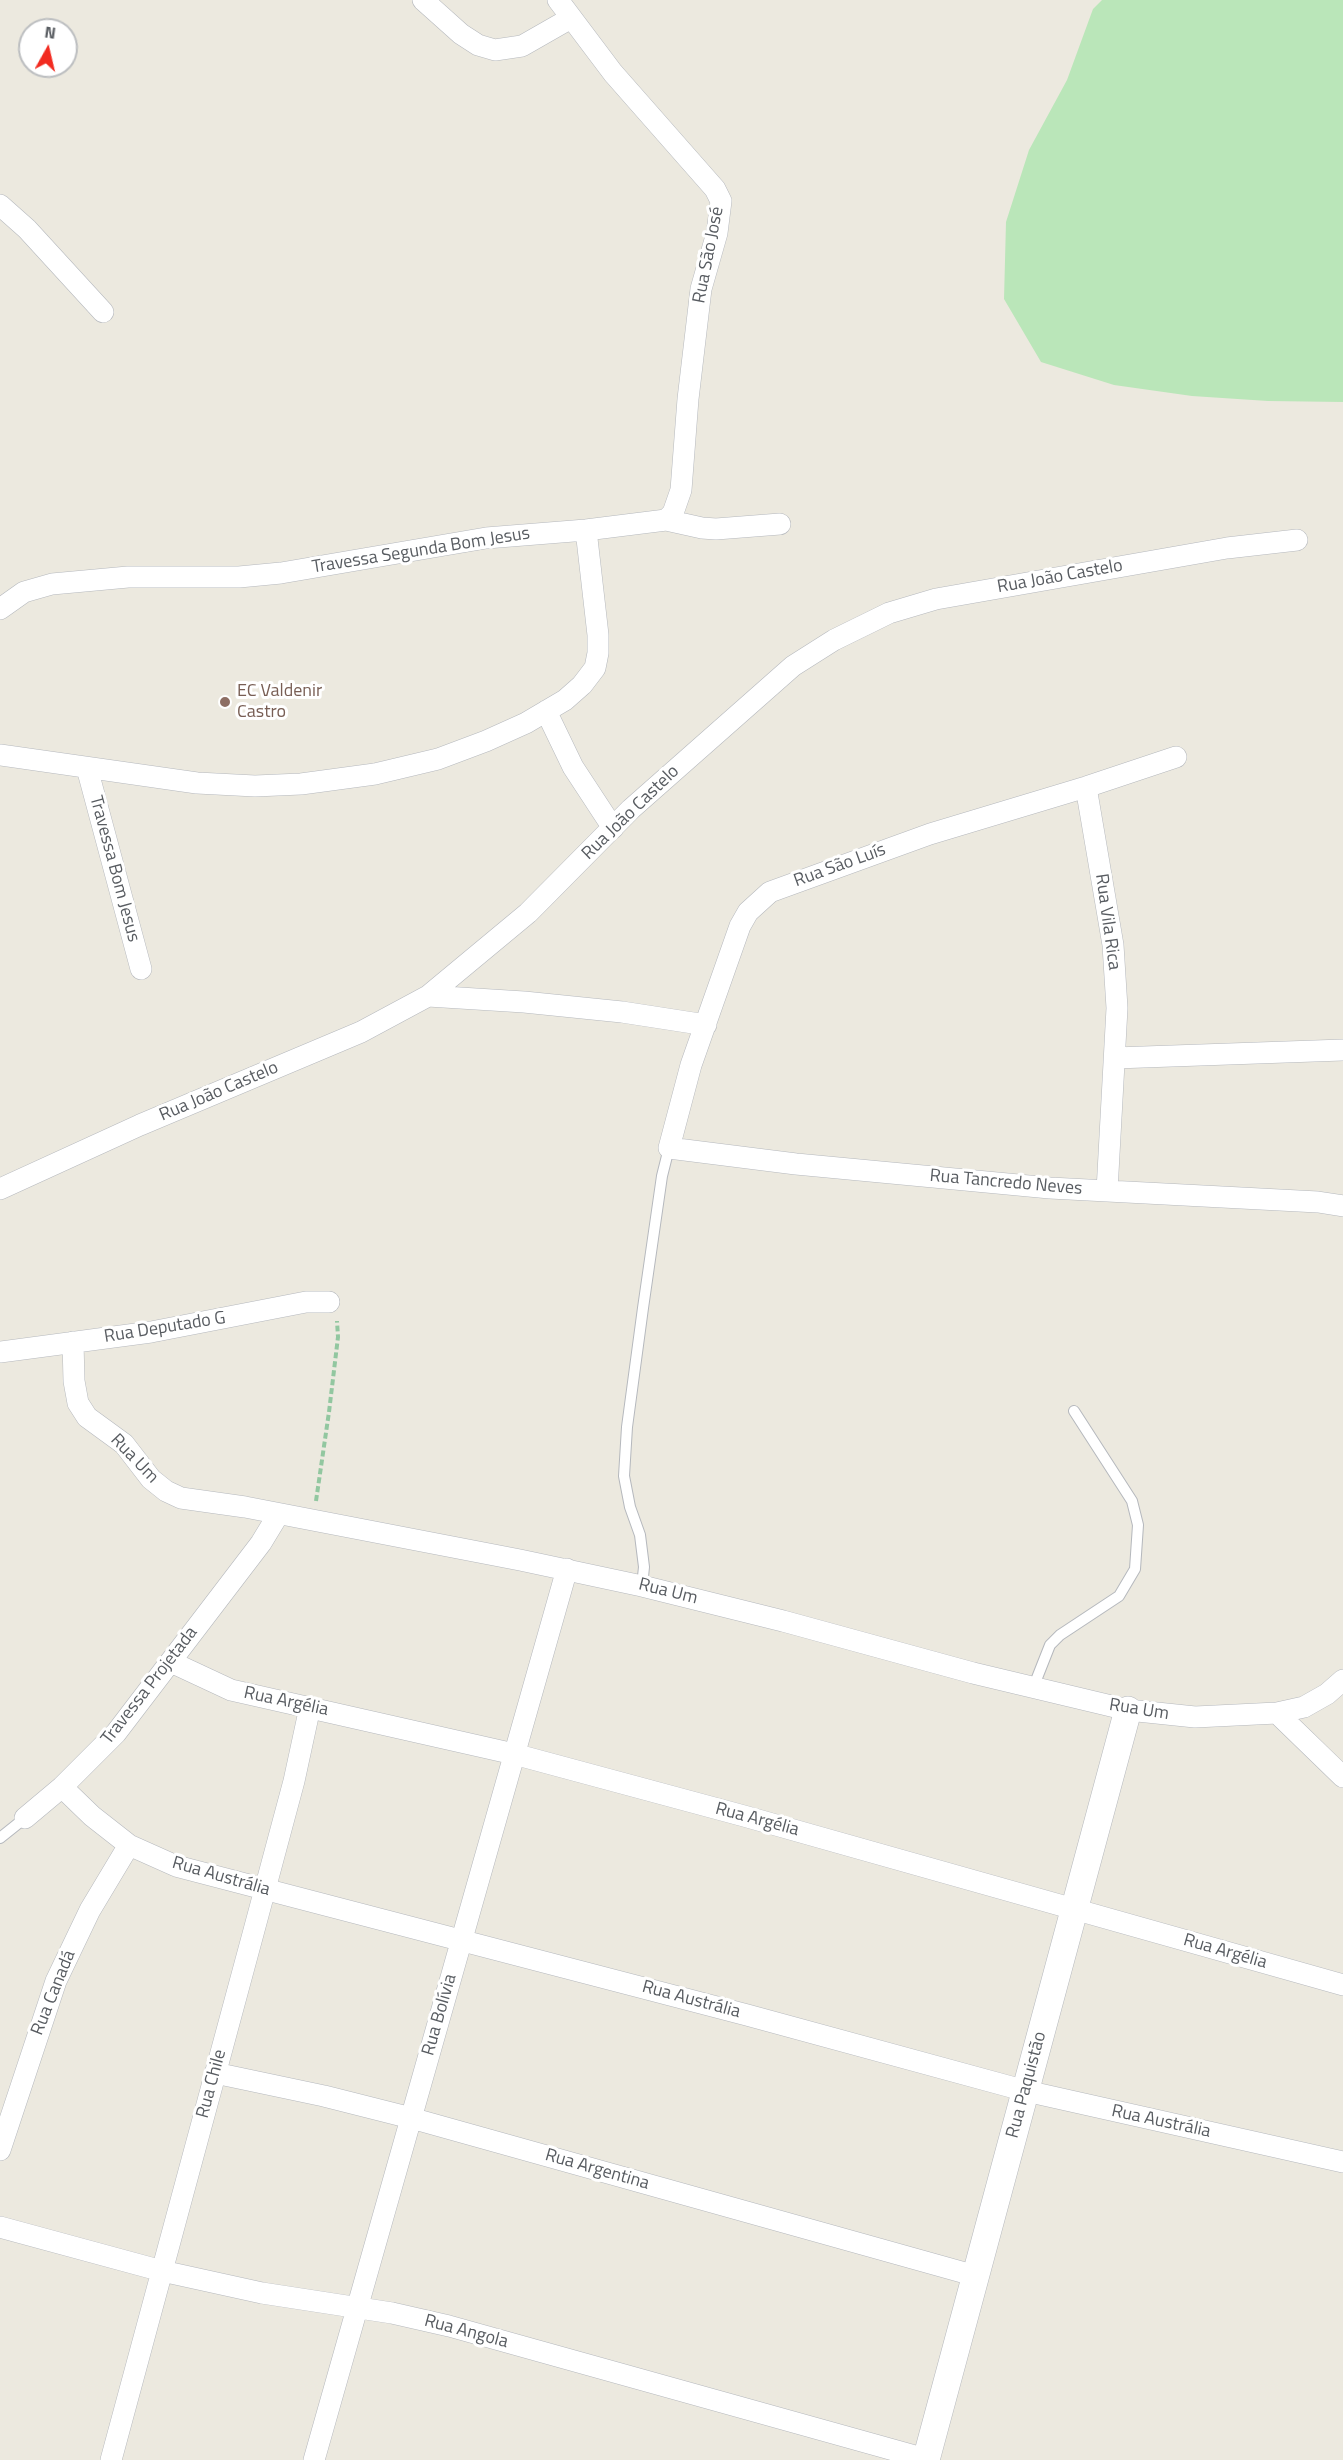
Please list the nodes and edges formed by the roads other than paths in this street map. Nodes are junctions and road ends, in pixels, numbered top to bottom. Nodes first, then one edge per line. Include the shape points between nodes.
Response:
1 (423, 0) edge
2 (558, 0) edge
3 (571, 18) junction
4 (0, 205) edge
5 (103, 312) dead end
6 (666, 520) junction
7 (780, 524) dead end
8 (586, 530) junction
9 (1297, 540) dead end
10 (0, 609) edge
11 (546, 711) junction
12 (0, 755) edge
13 (1176, 757) dead end
14 (87, 768) junction
15 (1086, 787) junction
16 (613, 828) junction
17 (141, 969) dead end
18 (428, 996) junction
19 (706, 1025) junction
20 (1343, 1050) edge
21 (1115, 1058) junction
22 (669, 1148) junction
23 (0, 1189) edge
24 (1107, 1191) junction
25 (1343, 1206) edge
26 (329, 1302) road end
27 (73, 1342) junction
28 (0, 1352) edge
29 (1074, 1411) dead end
30 (278, 1515) junction
31 (567, 1569) junction
32 (642, 1586) junction
33 (171, 1662) junction
34 (1343, 1680) edge
35 (1033, 1688) junction
36 (310, 1707) junction
37 (1128, 1710) junction
38 (1277, 1713) junction
39 (514, 1754) junction
40 (1343, 1777) edge
41 (62, 1787) junction
42 (25, 1818) joint
43 (0, 1838) edge
44 (129, 1845) junction
45 (264, 1890) junction
46 (1072, 1910) junction
47 (461, 1940) junction
48 (1343, 1985) edge
49 (215, 2073) junction
50 (1026, 2091) junction
51 (411, 2118) junction
52 (0, 2150) edge
53 (1343, 2162) edge
54 (0, 2227) edge
55 (162, 2271) junction
56 (976, 2276) junction
57 (357, 2307) junction
58 (111, 2460) edge
59 (314, 2460) edge
60 (928, 2460) edge

1 - 3 street via 461,34 495,50 522,46
2 - 3 street, Rua São José
3 - 6 street, Rua São José via 613,73 715,189 722,205 701,290 679,498
4 - 5 street
6 - 7 street via 716,529
6 - 8 street
8 - 10 street, Travessa Segunda Bom Jesus via 486,538 281,573 128,577 52,584 24,592
8 - 11 street via 598,635 597,661 582,686
9 - 16 street, Rua João Castelo via 1227,548 976,591 889,613 793,666
11 - 14 street via 486,741 438,759 375,774 301,784 197,783
11 - 16 street via 573,767
12 - 14 street
13 - 15 street, Rua São Luís
14 - 17 street, Travessa Bom Jesus
15 - 19 street, Rua São Luís via 930,834 770,892 748,912 740,926
15 - 21 street, Rua Vila Rica via 1113,945
16 - 18 street, Rua João Castelo via 528,913
18 - 19 street via 611,1011
18 - 23 street, Rua João Castelo via 362,1032 140,1125
19 - 22 street, Rua São Luís
20 - 21 street
21 - 24 street, Rua Vila Rica
22 - 24 street, Rua Tancredo Neves via 796,1164
22 - 32 lane via 627,1427 624,1476 640,1535
24 - 25 street, Rua Tancredo Neves
26 - 27 street, Rua Deputado G via 306,1302 151,1332
27 - 28 street, Rua Deputado G
27 - 30 street, Rua Um via 78,1403 87,1417 124,1444 151,1479 181,1498
29 - 35 lane via 1132,1501 1138,1525 1135,1569 1119,1596 1060,1635 1050,1646
30 - 31 street, Rua Um
30 - 33 street, Travessa Projetada via 261,1544
31 - 32 street, Rua Um
31 - 39 street, Rua Bolívia
32 - 35 street, Rua Um
33 - 36 street, Rua Argélia via 231,1690
33 - 41 street, Travessa Projetada via 116,1733
34 - 38 street, Rua Um via 1304,1707
35 - 37 street, Rua Um
36 - 39 street, Rua Argélia
36 - 45 street, Rua Chile
37 - 38 street, Rua Um via 1195,1717
37 - 46 street, Rua Paquistão
38 - 40 street
39 - 46 street, Rua Argélia
39 - 47 street, Rua Bolívia
41 - 42 street, Travessa Projetada
41 - 44 street, Rua Austrália
42 - 43 lane, Travessa Projetada
44 - 45 street, Rua Austrália via 176,1866
44 - 52 street, Rua Canadá via 90,1910 56,1982
45 - 47 street, Rua Austrália
45 - 49 street, Rua Chile
46 - 48 street, Rua Argélia
46 - 50 street, Rua Paquistão
47 - 50 street, Rua Austrália
47 - 51 street, Rua Bolívia
49 - 51 street, Rua Argentina
49 - 55 street, Rua Chile
50 - 53 street, Rua Austrália
50 - 56 street, Rua Paquistão
51 - 56 street, Rua Argentina
51 - 57 street, Rua Bolívia
54 - 55 street, Rua Angola
55 - 57 street, Rua Angola via 283,2297
55 - 58 street, Rua Chile
56 - 60 street, Rua Paquistão
57 - 59 street, Rua Bolívia
57 - 60 street, Rua Angola via 449,2326

